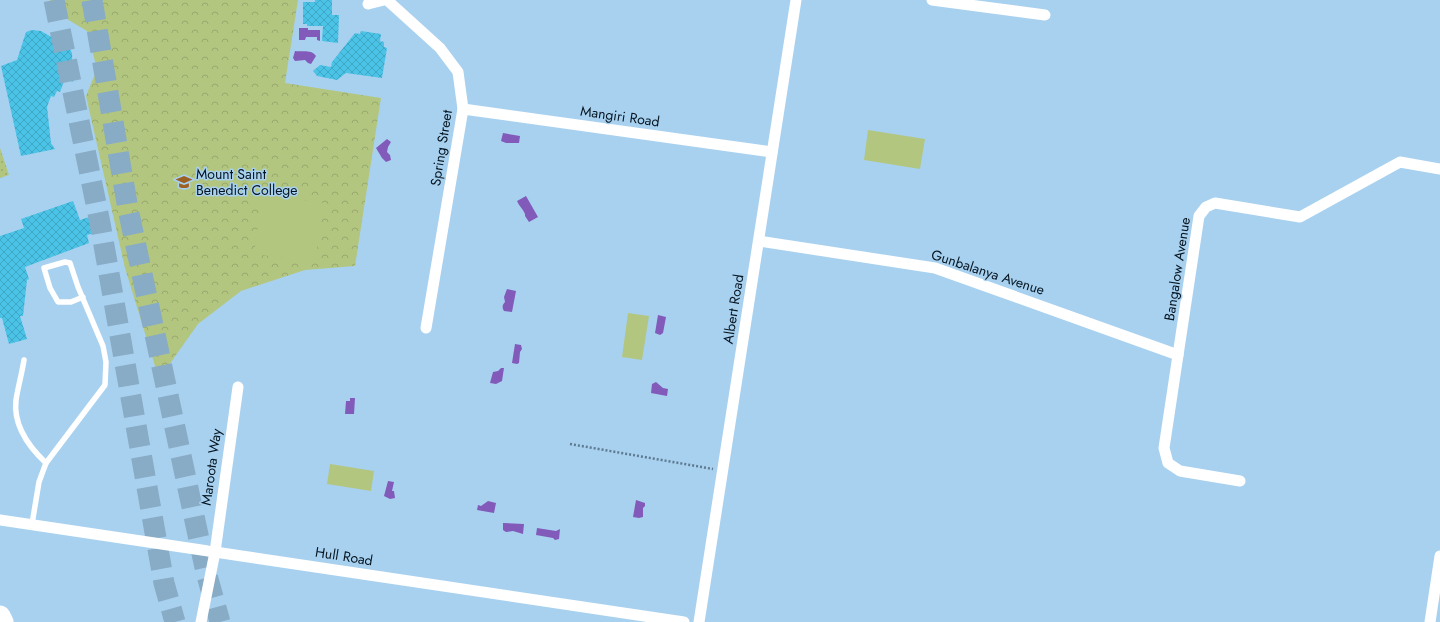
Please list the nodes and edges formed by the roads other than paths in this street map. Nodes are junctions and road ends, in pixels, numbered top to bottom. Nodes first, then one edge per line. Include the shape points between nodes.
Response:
1 (386, 0) edge
2 (796, 0) edge
3 (932, 0) edge
4 (368, 4) dead end
5 (1045, 16) dead end
6 (463, 109) junction
7 (772, 152) junction
8 (1440, 169) edge
9 (759, 241) junction
10 (83, 297) junction
11 (426, 328) dead end
12 (1178, 354) junction
13 (24, 360) dead end
14 (238, 387) dead end
15 (46, 463) junction
16 (1240, 481) dead end
17 (0, 520) edge
18 (32, 524) junction
19 (215, 552) junction
20 (1440, 556) edge
21 (0, 616) edge
22 (3, 622) edge
23 (201, 622) edge
24 (684, 622) edge
25 (699, 622) edge
26 (1430, 622) edge

1 - 4 street
1 - 6 street, Spring Street via 440,48 458,72
2 - 7 street, Albert Road
3 - 5 street
6 - 7 street, Mangiri Road
6 - 11 street, Spring Street
7 - 9 street, Albert Road
8 - 12 street, Bangalow Avenue via 1400,162 1300,217 1216,204 1206,207 1199,216
9 - 12 street, Gunbalanya Avenue via 935,268
9 - 25 street, Albert Road
10 - 10 lane via 70,263 44,268 50,288 58,302 71,302
10 - 15 lane via 103,346 106,362 105,385
12 - 16 street, Bangalow Avenue via 1164,448 1168,463 1180,471
13 - 15 lane via 16,402 18,422 34,452
14 - 19 street, Maroota Way
15 - 18 lane via 39,482
17 - 18 street, Hull Road
18 - 19 street, Hull Road
19 - 23 street, Maroota Way
19 - 24 street, Hull Road
20 - 26 street
21 - 22 highway

